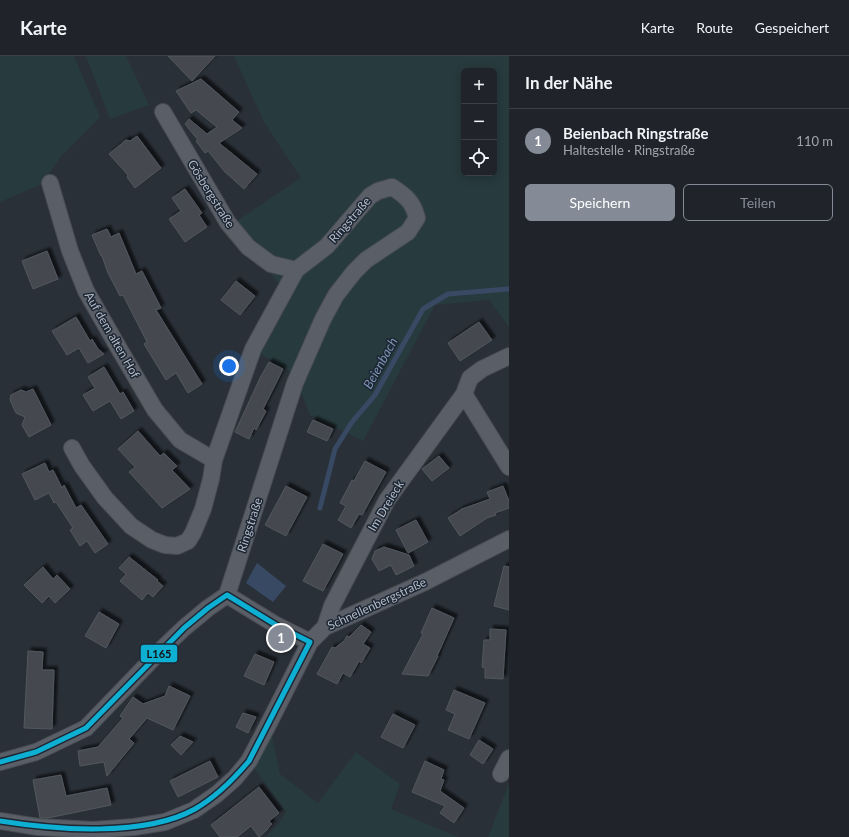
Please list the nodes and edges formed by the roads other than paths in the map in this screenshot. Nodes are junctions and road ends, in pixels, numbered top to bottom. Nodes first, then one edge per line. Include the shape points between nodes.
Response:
1 (163, 112) dead end
2 (50, 183) dead end
3 (296, 270) junction
4 (509, 356) edge
5 (464, 394) junction
6 (72, 448) dead end
7 (214, 460) junction
8 (509, 467) edge
9 (509, 539) edge
10 (227, 595) junction
11 (325, 627) junction
12 (310, 642) junction
13 (509, 758) edge
14 (0, 762) edge
15 (501, 774) dead end
16 (0, 821) edge

1 - 3 street, Gösbergstraße via 228,223 248,247 271,264
2 - 7 street, Auf dem alten Hof via 70,251 86,291 155,410 180,440
3 - 7 street, Ringstraße via 253,349
3 - 10 street, Ringstraße via 327,246 370,196 378,191 392,188 403,194 414,208 417,218 408,232 366,260 354,272 336,295 323,319 296,383
4 - 5 street, Im Dreieck via 470,378
5 - 8 street
5 - 11 street, Im Dreieck via 387,500 332,606
6 - 7 street, Ringstraße via 105,498 131,526 165,545 177,546 188,541 193,533 203,509
9 - 11 street, Schnellenbergstraße via 425,582
10 - 12 street
10 - 14 street via 179,633 86,728 36,752
11 - 12 street, Schnellenbergstraße
12 - 16 street, Schnellenbergstraße via 249,761 218,794 194,810 165,822 100,829 38,827
13 - 15 street

